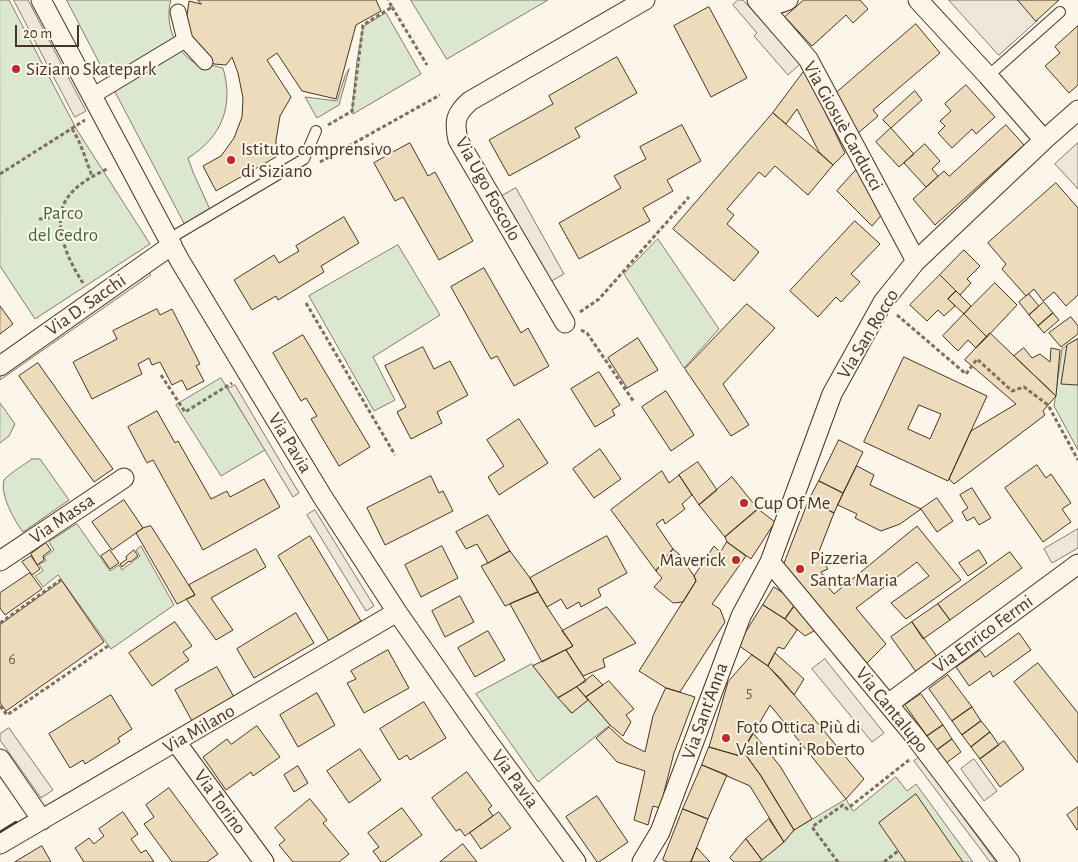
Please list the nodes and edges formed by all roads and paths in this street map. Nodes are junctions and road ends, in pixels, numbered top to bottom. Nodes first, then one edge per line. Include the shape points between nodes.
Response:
1 (41, 0) edge
2 (388, 0) edge
3 (645, 0) edge
4 (788, 0) edge
5 (918, 0) edge
6 (758, 1) edge
7 (392, 7) junction
8 (178, 12) dead end
9 (1060, 12) dead end
10 (185, 40) junction
11 (205, 62) dead end
12 (426, 65) dead end
13 (988, 76) junction
14 (96, 104) junction
15 (1078, 110) edge
16 (72, 128) junction
17 (316, 131) joint
18 (1044, 140) junction
19 (126, 160) junction
20 (0, 174) edge
21 (92, 176) junction
22 (689, 197) dead end
23 (61, 217) junction
24 (39, 219) dead end
25 (171, 242) junction
26 (916, 261) junction
27 (84, 284) dead end
28 (599, 299) dead end
29 (883, 302) junction
30 (306, 303) dead end
31 (565, 323) joint
32 (0, 366) edge
33 (248, 373) junction
34 (161, 375) dead end
35 (634, 402) dead end
36 (395, 455) dead end
37 (1078, 460) edge
38 (124, 478) dead end
39 (0, 561) edge
40 (770, 562) junction
41 (1078, 564) edge
42 (62, 579) dead end
43 (397, 612) junction
44 (0, 623) edge
45 (108, 646) dead end
46 (888, 704) junction
47 (0, 706) edge
48 (176, 742) junction
49 (923, 749) junction
50 (0, 759) edge
51 (42, 820) junction
52 (0, 844) edge
53 (898, 851) dead end
54 (264, 862) edge
55 (576, 862) edge
56 (642, 862) edge
57 (838, 862) edge
58 (884, 862) edge
59 (1010, 862) edge

1 - 14 street, Via Pavia
2 - 7 path
3 - 31 street, Via Ugo Foscolo via 470,102 457,117 458,140
4 - 6 street via 769,5
5 - 13 street
6 - 26 street, Via Giosuè Carducci via 808,59
7 - 12 path
7 - 17 path via 363,25 352,111
8 - 10 street
9 - 13 lane
10 - 11 street
10 - 14 street
13 - 18 street
14 - 16 path
14 - 19 street, Via Pavia
15 - 18 street, Via San Rocco
16 - 20 path
16 - 21 path
17 - 25 lane via 304,159
18 - 26 street, Via San Rocco
19 - 21 path
19 - 25 street, Via Pavia
21 - 23 path via 65,201
22 - 28 path
23 - 24 path
23 - 27 path via 65,249
25 - 32 street, Via D. Sacchi
25 - 33 street, Via Pavia
26 - 29 street, Via San Rocco
29 - 37 path via 966,374 977,359 1012,391 1024,388 1048,405
29 - 40 street, Via San Rocco via 832,394
30 - 36 path
31 - 35 path via 587,333
33 - 34 path via 185,412
33 - 43 street, Via Pavia
38 - 39 street, Via Massa
40 - 46 street, Via Cantalupo
40 - 56 street, Via Sant'Anna via 741,616 660,832
41 - 46 street, Via Enrico Fermi
42 - 44 path
43 - 48 street, Via Milano
43 - 55 street, Via Pavia
45 - 47 path via 7,715
46 - 49 street, Via Cantalupo
48 - 51 street, Via Milano
48 - 54 street, Via Torino
49 - 57 path via 847,809 843,805 812,827
49 - 59 street, Via Cantalupo
50 - 51 street
51 - 52 street, Via Milano
53 - 58 path

